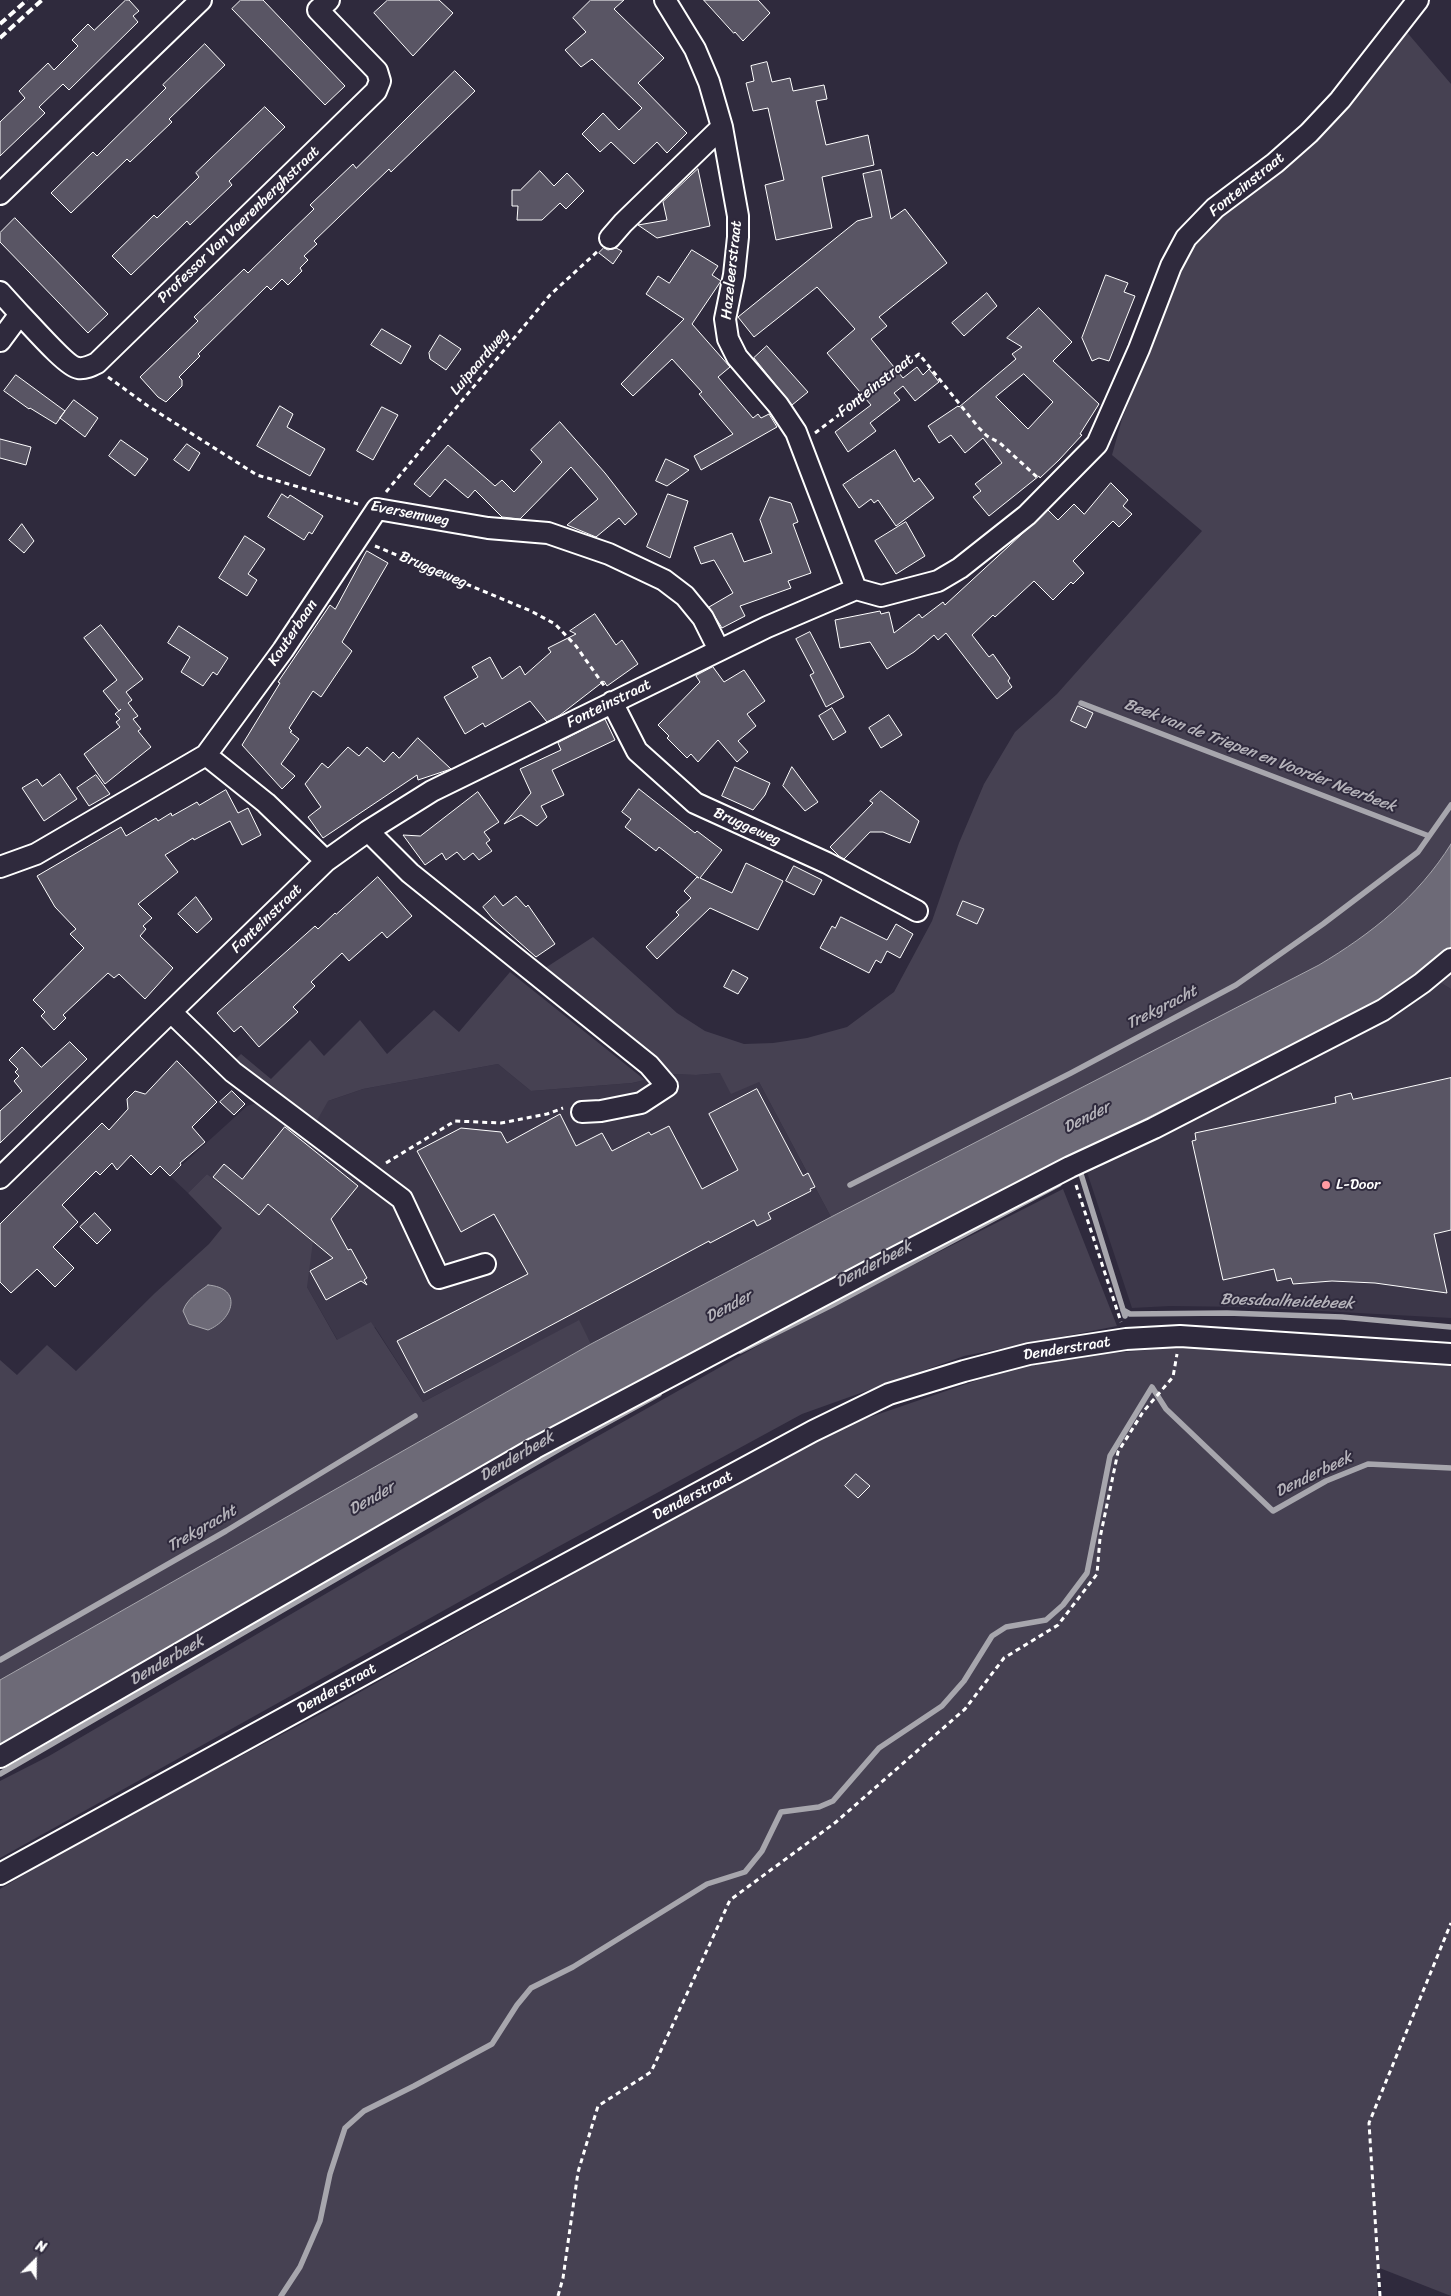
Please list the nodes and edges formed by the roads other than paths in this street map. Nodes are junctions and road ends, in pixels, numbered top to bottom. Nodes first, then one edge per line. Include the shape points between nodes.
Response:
1 (201, 0) edge
2 (664, 0) edge
3 (1418, 0) edge
4 (318, 3) edge
5 (722, 126) junction
6 (0, 194) edge
7 (610, 238) road end
8 (0, 292) edge
9 (20, 314) junction
10 (0, 341) edge
11 (377, 509) joint
12 (854, 585) junction
13 (719, 650) junction
14 (614, 702) junction
15 (206, 755) junction
16 (368, 831) junction
17 (326, 861) junction
18 (0, 867) edge
19 (917, 911) dead end
20 (1451, 959) edge
21 (171, 1012) junction
22 (582, 1112) road end
23 (0, 1178) edge
24 (485, 1264) dead end
25 (1451, 1354) edge
26 (0, 1757) edge
27 (0, 1874) edge

1 - 6 street
2 - 5 street, Hazeleerstraat via 695,49
3 - 12 street, Fonteinstraat via 1340,100 1309,133 1215,208 1186,238 1171,266 1097,444 1026,515 938,582 881,596
4 - 9 street, Professor Van Vaerenberghstraat via 377,71 380,81 376,91 94,365 76,368 64,360
5 - 7 street
5 - 12 street, Hazeleerstraat via 738,216 734,275 725,319 728,339 737,357 788,418
8 - 9 street
9 - 10 street
11 - 13 street, Eversemweg via 488,528 548,533 609,554 664,580 685,596 703,618
11 - 15 street, Kouterbaan via 283,650
12 - 13 street, Fonteinstraat
13 - 14 street, Fonteinstraat
14 - 16 street, Fonteinstraat via 432,791
14 - 19 street, Bruggeweg via 637,751 695,803 827,863
15 - 17 street via 266,803
15 - 18 street, Kouterbaan via 36,854
16 - 17 street, Fonteinstraat
16 - 22 street via 410,873 649,1065 667,1086 641,1103
17 - 21 street, Fonteinstraat
20 - 26 street via 1383,1010 890,1260 536,1448
21 - 23 street, Fonteinstraat
21 - 24 street via 233,1072 402,1199 439,1278
25 - 27 street, Denderstraat via 1180,1336 1126,1339 1029,1354 881,1398 813,1431 480,1610

